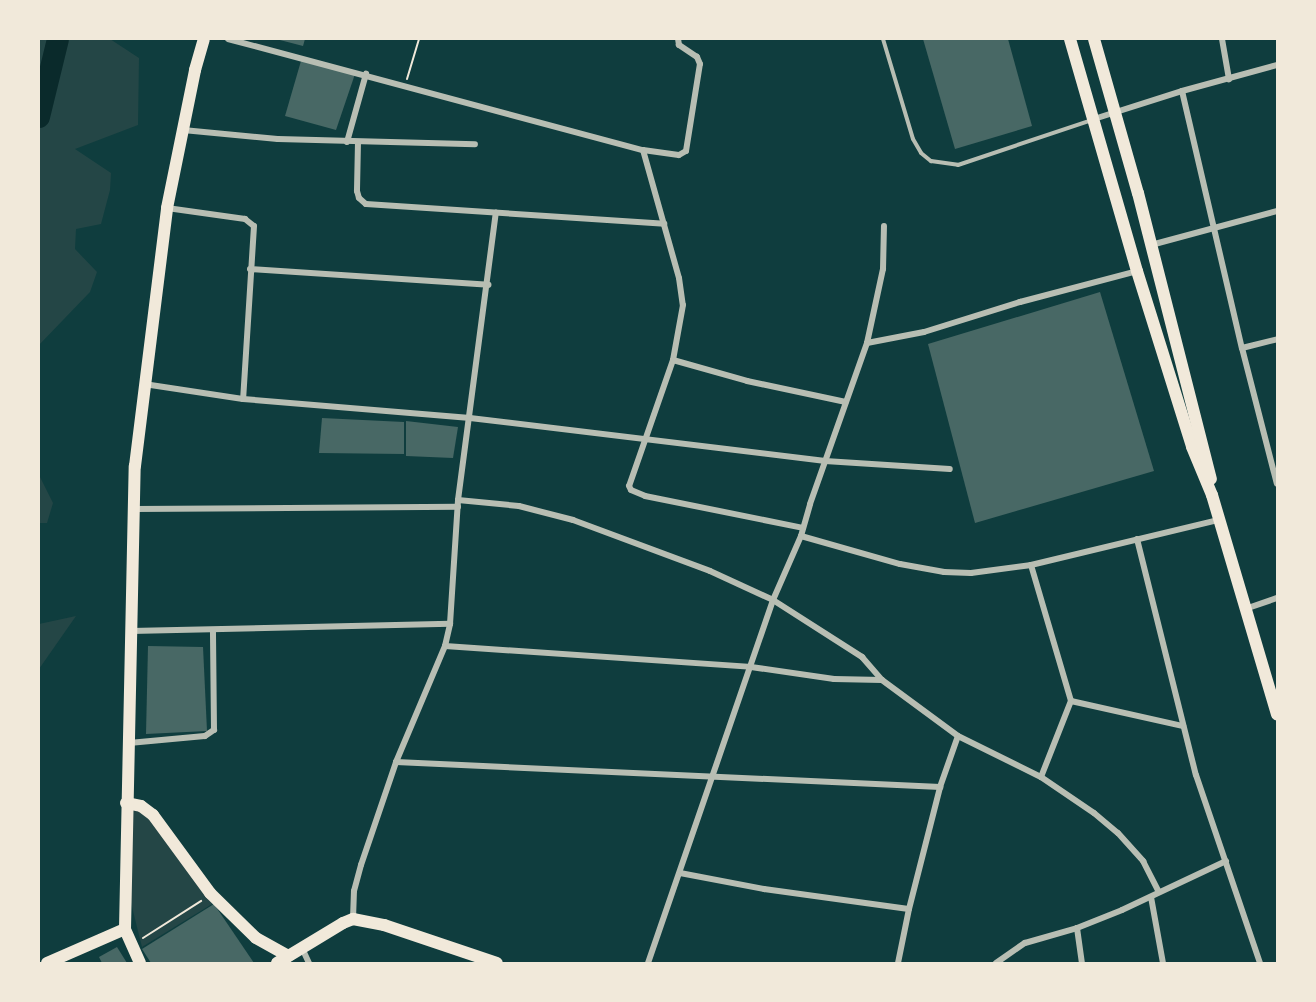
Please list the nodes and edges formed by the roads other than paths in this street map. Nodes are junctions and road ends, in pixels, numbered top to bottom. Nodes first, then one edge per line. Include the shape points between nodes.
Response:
1 (204, 39) edge
2 (228, 39) edge
3 (678, 39) edge
4 (883, 39) edge
5 (1070, 39) edge
6 (1094, 39) edge
7 (1222, 39) edge
8 (1277, 65) edge
9 (366, 74) junction
10 (1229, 79) junction
11 (1182, 91) junction
12 (1116, 112) junction
13 (1094, 119) junction
14 (183, 130) junction
15 (358, 141) junction
16 (347, 142) junction
17 (475, 144) dead end
18 (643, 150) junction
19 (167, 208) junction
20 (1277, 211) edge
21 (495, 213) junction
22 (664, 224) junction
23 (884, 226) dead end
24 (1215, 228) junction
25 (1151, 245) junction
26 (250, 269) junction
27 (1137, 271) junction
28 (488, 285) junction
29 (1277, 339) edge
30 (867, 343) junction
31 (1242, 348) junction
32 (673, 360) junction
33 (143, 383) junction
34 (243, 399) junction
35 (846, 402) junction
36 (470, 418) junction
37 (644, 438) junction
38 (825, 460) junction
39 (950, 469) dead end
40 (1277, 483) edge
41 (1212, 495) junction
42 (458, 504) junction
43 (134, 509) junction
44 (1219, 520) junction
45 (803, 528) junction
46 (801, 536) junction
47 (1137, 539) junction
48 (1031, 565) junction
49 (1277, 598) edge
50 (773, 600) junction
51 (1245, 609) junction
52 (450, 624) junction
53 (131, 631) junction
54 (213, 631) junction
55 (445, 646) junction
56 (751, 667) junction
57 (882, 680) junction
58 (1071, 700) junction
59 (1277, 715) edge
60 (1183, 726) junction
61 (958, 736) junction
62 (129, 743) junction
63 (396, 762) junction
64 (1041, 777) junction
65 (714, 778) junction
66 (940, 787) junction
67 (126, 803) junction
68 (1226, 861) junction
69 (680, 873) junction
70 (1159, 892) junction
71 (1151, 897) junction
72 (909, 909) junction
73 (353, 919) junction
74 (1077, 928) junction
75 (124, 929) junction
76 (302, 948) junction
77 (283, 959) edge
78 (47, 963) edge
79 (140, 963) edge
80 (309, 963) edge
81 (497, 963) edge
82 (648, 963) edge
83 (898, 963) edge
84 (996, 963) edge
85 (1082, 963) edge
86 (1163, 963) edge
87 (1260, 963) edge

1 - 14 main road
2 - 9 street
3 - 18 street via 679,45 697,57 700,64 686,151 679,156
4 - 13 lane via 913,139 931,161 958,165
5 - 13 main road
6 - 12 main road
7 - 10 street
8 - 10 street
9 - 16 street
9 - 18 street
10 - 11 street
11 - 12 street
11 - 24 street
12 - 13 street
12 - 25 main road
13 - 27 main road
14 - 16 street
14 - 19 main road
15 - 16 street
15 - 17 street
15 - 21 street via 357,191 362,202
18 - 22 street
19 - 26 street via 252,222 255,229
19 - 33 main road
20 - 24 street
21 - 22 street
21 - 28 street
22 - 32 street via 683,305
23 - 30 street via 883,269
24 - 25 street
24 - 31 street
25 - 41 main road via 1202,440
26 - 28 street
26 - 34 street
27 - 30 street via 924,332
27 - 41 main road via 1192,447
28 - 36 street
29 - 31 street
30 - 35 street
31 - 40 street
32 - 35 street
32 - 37 street
33 - 34 street
33 - 43 main road
34 - 36 street
35 - 38 street
36 - 37 street
36 - 42 street
37 - 38 street
37 - 45 street via 630,480 631,490
38 - 39 street
38 - 45 street
41 - 44 main road
42 - 43 street
42 - 50 street via 519,506 573,520 710,571
42 - 52 street
43 - 53 main road
44 - 47 street
44 - 51 main road
45 - 46 street
46 - 48 street via 867,556 944,572 971,573
46 - 50 street
47 - 48 street
47 - 60 street
48 - 58 street
49 - 51 street
50 - 56 street
50 - 57 street via 855,652
51 - 59 main road
52 - 54 street
52 - 55 street
53 - 54 street
53 - 62 main road
54 - 62 street via 216,724 211,733
55 - 56 street
55 - 63 street
56 - 57 street via 834,679
56 - 65 street
57 - 61 street
58 - 60 street
58 - 64 street
60 - 68 street
61 - 64 street
61 - 66 street
62 - 67 main road
63 - 65 street
63 - 73 street via 361,865 354,891
64 - 70 street via 1118,833 1143,861
65 - 66 street
65 - 69 street
66 - 72 street
67 - 75 main road
67 - 77 main road via 153,815 210,893
68 - 70 street
68 - 87 street
69 - 72 street via 775,891
69 - 82 street
70 - 71 street
71 - 74 street
71 - 86 street
72 - 83 street
73 - 76 main road
73 - 81 main road via 384,925
74 - 84 street via 1025,943
74 - 85 street
75 - 78 main road
75 - 79 main road
76 - 77 main road
76 - 80 street

